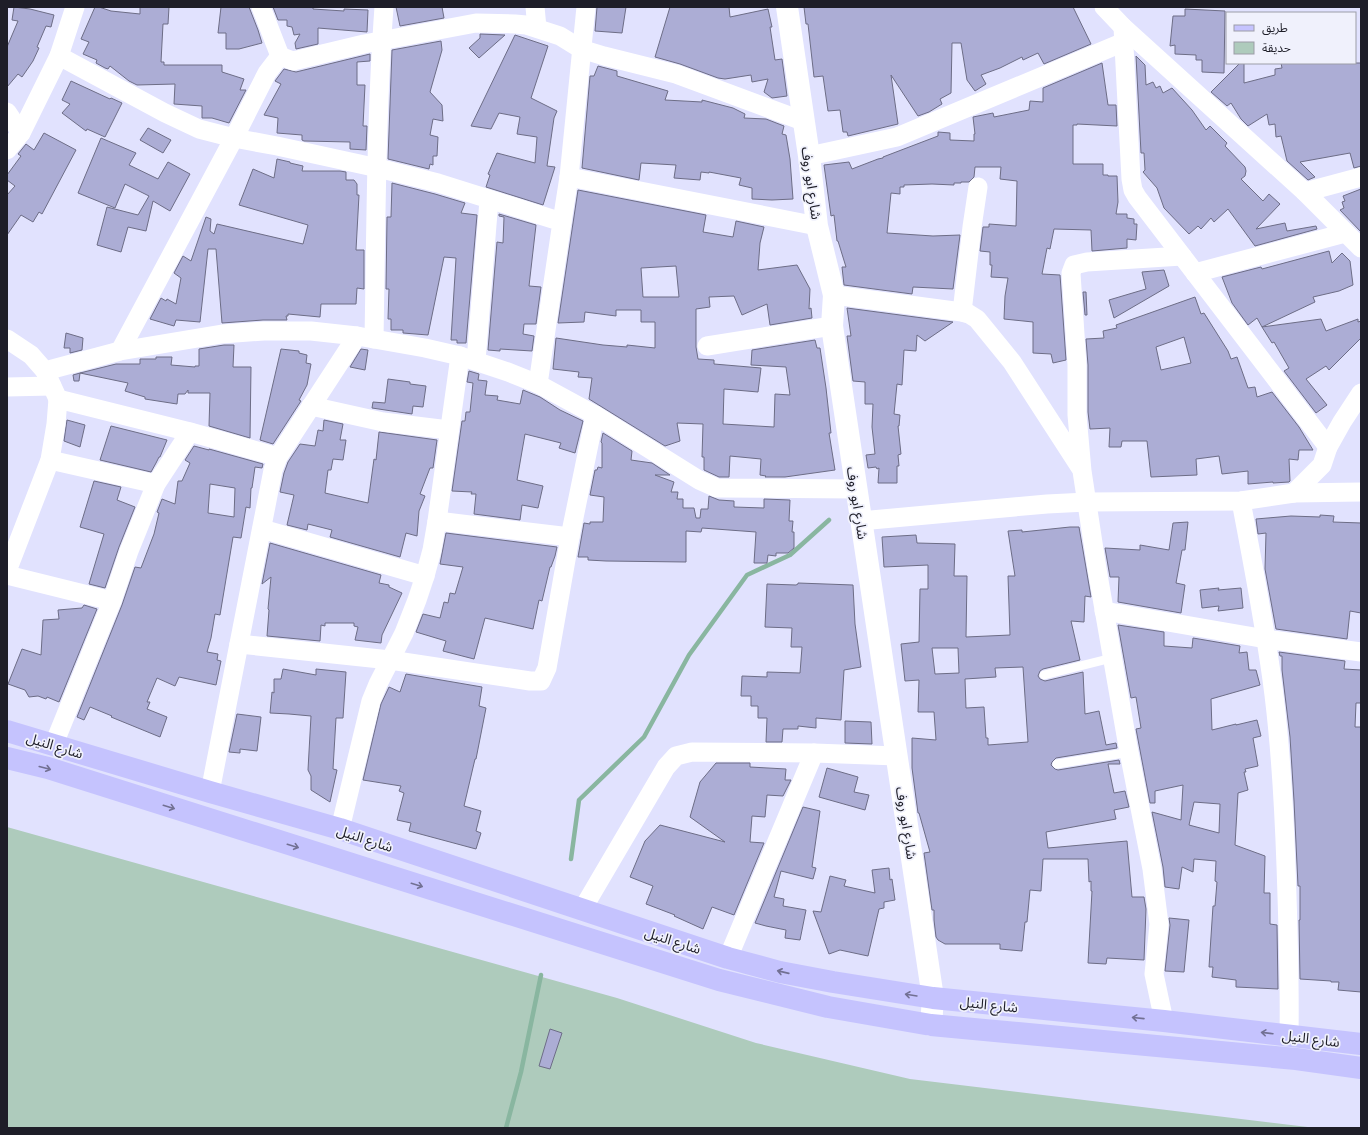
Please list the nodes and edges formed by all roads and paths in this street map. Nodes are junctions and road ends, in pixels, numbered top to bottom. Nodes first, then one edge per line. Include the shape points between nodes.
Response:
1 (75, 7) edge
2 (261, 7) edge
3 (384, 7) edge
4 (535, 7) edge
5 (586, 7) edge
6 (787, 7) edge
7 (1104, 7) edge
8 (537, 28) junction
9 (1124, 35) junction
10 (381, 41) junction
11 (581, 49) junction
12 (59, 56) junction
13 (280, 56) junction
14 (7, 112) edge
15 (803, 121) junction
16 (21, 133) junction
17 (234, 138) junction
18 (7, 150) edge
19 (809, 156) junction
20 (378, 168) junction
21 (1361, 176) edge
22 (568, 177) junction
23 (978, 187) dead end
24 (1305, 192) junction
25 (490, 200) junction
26 (562, 222) junction
27 (817, 226) junction
28 (1345, 233) junction
29 (1361, 248) edge
30 (1182, 256) junction
31 (1195, 273) junction
32 (834, 295) junction
33 (962, 312) junction
34 (832, 326) junction
35 (366, 337) junction
36 (7, 339) edge
37 (707, 346) dead end
38 (120, 350) junction
39 (468, 359) junction
40 (538, 384) junction
41 (52, 385) junction
42 (7, 388) edge
43 (1361, 393) edge
44 (311, 406) junction
45 (595, 415) junction
46 (449, 430) junction
47 (190, 432) junction
48 (1328, 447) junction
49 (278, 457) junction
50 (50, 460) junction
51 (1082, 471) junction
52 (156, 484) junction
53 (855, 489) junction
54 (1361, 492) edge
55 (1294, 493) junction
56 (1241, 501) junction
57 (1086, 502) junction
58 (437, 521) junction
59 (860, 521) junction
60 (262, 529) junction
61 (570, 537) junction
62 (7, 571) edge
63 (7, 575) edge
64 (425, 576) junction
65 (112, 601) junction
66 (1104, 611) junction
67 (1266, 639) junction
68 (239, 644) junction
69 (1361, 652) edge
70 (1112, 658) junction
71 (390, 660) junction
72 (1044, 674) dead end
73 (7, 731) edge
74 (54, 744) junction
75 (1130, 752) junction
76 (814, 753) junction
77 (897, 756) junction
78 (7, 758) edge
79 (1057, 764) dead end
80 (210, 792) junction
81 (340, 829) junction
82 (582, 910) junction
83 (728, 958) junction
84 (933, 998) junction
85 (1164, 1021) junction
86 (931, 1025) junction
87 (1289, 1036) junction
88 (1361, 1044) edge
89 (1361, 1068) edge

1 - 12 street
2 - 13 street
3 - 10 street
4 - 8 street
5 - 11 street
6 - 15 street, شارع ابو روف
7 - 9 street
8 - 10 street via 515,24 476,23
8 - 11 street via 560,36
9 - 19 street via 897,137
9 - 24 street
9 - 30 street via 1133,190
10 - 13 street via 292,61
10 - 20 street
11 - 15 street via 676,74
11 - 22 street
12 - 16 street
12 - 17 street via 182,121
13 - 17 street via 267,72
14 - 16 street
15 - 19 street, شارع ابو روف
16 - 18 street
17 - 20 street
17 - 38 street
19 - 27 street, شارع ابو روف
20 - 25 street via 438,183
20 - 35 street
21 - 24 street
22 - 26 street
22 - 27 street
23 - 33 street
24 - 28 street
25 - 26 street
25 - 39 street
26 - 40 street
27 - 32 street, شارع ابو روف
28 - 29 street
28 - 31 street
30 - 31 street
30 - 51 street via 1074,265 1071,273 1076,415
31 - 48 street
32 - 33 street
32 - 34 street, شارع ابو روف
33 - 51 street via 977,320 1012,362
34 - 37 street
34 - 53 street, شارع ابو روف
35 - 38 street via 311,331 264,331 222,334
35 - 39 street
35 - 44 street
36 - 41 street via 31,355
38 - 41 street
39 - 40 street
39 - 46 street
40 - 45 street
41 - 42 street
41 - 47 street
41 - 50 street via 56,424
43 - 48 street
44 - 46 street via 383,422
44 - 49 street
45 - 53 street via 698,480 717,488
45 - 61 street
46 - 58 street
47 - 49 street
47 - 52 street
48 - 55 street via 1322,465
49 - 60 street via 273,470
50 - 52 street
50 - 62 street
51 - 57 street
52 - 65 street
53 - 59 street, شارع ابو روف
54 - 55 street
55 - 56 street
56 - 57 street
56 - 67 street
57 - 59 street
57 - 66 street
58 - 61 street
58 - 64 street
59 - 77 street, شارع ابو روف
60 - 64 street
60 - 68 street
61 - 71 street via 548,668 541,681
63 - 65 street
64 - 71 street via 404,633
65 - 74 street
66 - 67 street
66 - 70 street
67 - 69 street
67 - 87 street via 1283,794 1289,933
68 - 71 street
68 - 80 street
70 - 72 lane
70 - 75 street
71 - 81 street via 371,701
73 - 74 main road, شارع النيل
74 - 80 main road, شارع النيل
75 - 79 lane
75 - 85 street via 1152,868 1159,924 1154,974
76 - 77 street
76 - 82 street via 692,752 676,756 666,767
76 - 83 street
77 - 84 street, شارع ابو روف
78 -> 86 main road, شارع النيل via 48,768 719,980 828,1008
80 - 81 main road, شارع النيل
81 - 82 main road, شارع النيل
82 - 83 main road, شارع النيل
84 -> 83 main road, شارع النيل via 780,972
85 -> 84 main road, شارع النيل
84 - 86 street, شارع ابو روف
87 -> 85 main road, شارع النيل
86 - 89 main road, شارع النيل via 1296,1059
87 - 88 main road, شارع النيل

